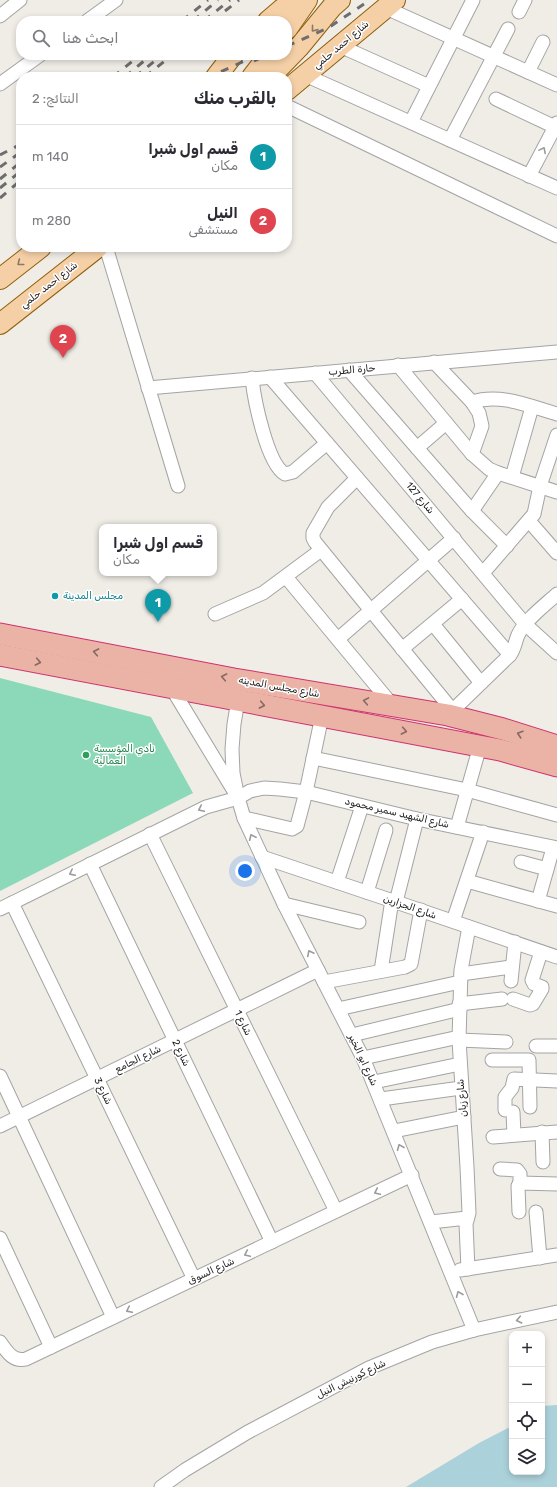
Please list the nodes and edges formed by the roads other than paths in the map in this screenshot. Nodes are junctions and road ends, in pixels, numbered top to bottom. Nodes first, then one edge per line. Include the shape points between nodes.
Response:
1 (20, 0) edge
2 (116, 0) edge
3 (297, 0) edge
4 (307, 0) edge
5 (340, 0) edge
6 (473, 0) edge
7 (525, 0) edge
8 (390, 4) edge
9 (519, 12) dead end
10 (0, 16) edge
11 (94, 16) edge
12 (274, 16) edge
13 (292, 22) edge
14 (508, 29) dead end
15 (454, 39) junction
16 (543, 42) dead end
17 (340, 46) junction
18 (292, 55) edge
19 (494, 57) junction
20 (33, 60) edge
21 (229, 60) edge
22 (265, 60) edge
23 (287, 60) edge
24 (16, 72) edge
25 (17, 72) edge
26 (220, 72) edge
27 (256, 72) edge
28 (275, 72) edge
29 (528, 72) junction
30 (305, 75) junction
31 (0, 84) edge
32 (557, 85) edge
33 (292, 86) edge
34 (430, 86) junction
35 (496, 99) dead end
36 (292, 108) edge
37 (411, 122) junction
38 (556, 125) edge
39 (450, 140) junction
40 (529, 176) junction
41 (557, 188) edge
42 (557, 236) edge
43 (35, 252) edge
44 (92, 252) edge
45 (107, 252) edge
46 (0, 280) edge
47 (0, 324) edge
48 (557, 352) edge
49 (434, 362) junction
50 (398, 365) junction
51 (349, 370) junction
52 (315, 373) junction
53 (270, 377) junction
54 (252, 378) junction
55 (148, 388) junction
56 (472, 402) junction
57 (532, 407) junction
58 (557, 414) edge
59 (446, 422) junction
60 (557, 435) edge
61 (327, 443) junction
62 (417, 448) junction
63 (472, 454) junction
64 (498, 473) junction
65 (512, 477) junction
66 (357, 478) junction
67 (178, 486) dead end
68 (540, 486) junction
69 (557, 492) edge
70 (472, 511) junction
71 (529, 521) junction
72 (454, 538) junction
73 (507, 546) junction
74 (321, 550) junction
75 (557, 553) edge
76 (428, 560) junction
77 (483, 573) junction
78 (286, 577) junction
79 (462, 599) junction
80 (555, 600) edge
81 (371, 610) junction
82 (215, 614) dead end
83 (433, 624) junction
84 (525, 624) junction
85 (3, 633) edge
86 (338, 639) junction
87 (402, 649) junction
88 (557, 654) edge
89 (0, 655) edge
90 (510, 655) junction
91 (481, 684) junction
92 (171, 687) junction
93 (238, 700) junction
94 (394, 706) junction
95 (450, 713) junction
96 (322, 716) junction
97 (480, 746) junction
98 (557, 746) edge
99 (313, 758) junction
100 (557, 766) edge
101 (468, 790) junction
102 (306, 792) junction
103 (238, 798) junction
104 (362, 806) junction
105 (557, 815) edge
106 (244, 818) junction
107 (417, 819) junction
108 (457, 827) junction
109 (386, 830) dead end
110 (483, 832) junction
111 (150, 834) junction
112 (555, 848) edge
113 (262, 857) junction
114 (521, 862) dead end
115 (90, 864) junction
116 (547, 869) junction
117 (467, 881) junction
118 (337, 882) junction
119 (367, 892) junction
120 (394, 901) junction
121 (538, 901) junction
122 (12, 903) junction
123 (284, 904) junction
124 (557, 906) edge
125 (0, 909) edge
126 (421, 910) junction
127 (453, 921) junction
128 (359, 922) dead end
129 (470, 927) junction
130 (515, 942) junction
131 (541, 952) junction
132 (557, 957) edge
133 (511, 967) junction
134 (318, 970) junction
135 (381, 971) junction
136 (460, 978) junction
137 (511, 981) dead end
138 (324, 982) junction
139 (459, 1006) junction
140 (338, 1009) junction
141 (236, 1010) junction
142 (352, 1035) junction
143 (459, 1038) junction
144 (175, 1040) junction
145 (506, 1042) dead end
146 (536, 1046) dead end
147 (557, 1046) edge
148 (363, 1058) junction
149 (492, 1060) dead end
150 (460, 1064) junction
151 (0, 1076) edge
152 (97, 1078) junction
153 (530, 1079) junction
154 (557, 1081) edge
155 (374, 1082) junction
156 (461, 1088) junction
157 (381, 1099) junction
158 (530, 1107) dead end
159 (19, 1117) junction
160 (464, 1117) junction
161 (0, 1126) edge
162 (394, 1131) junction
163 (542, 1132) junction
164 (557, 1132) edge
165 (514, 1135) junction
166 (493, 1137) dead end
167 (543, 1162) dead end
168 (500, 1169) dead end
169 (412, 1175) junction
170 (520, 1183) junction
171 (557, 1184) edge
172 (336, 1211) junction
173 (519, 1212) dead end
174 (536, 1212) dead end
175 (467, 1218) junction
176 (431, 1222) junction
177 (0, 1238) edge
178 (272, 1242) junction
179 (557, 1255) edge
180 (540, 1258) junction
181 (468, 1269) junction
182 (451, 1272) junction
183 (194, 1279) junction
184 (557, 1312) edge
185 (114, 1317) junction
186 (474, 1330) junction
187 (0, 1342) edge
188 (52, 1347) junction
189 (162, 1487) edge

1 - 10 street
2 - 11 street
3 - 12 main road
4 - 13 main road
5 -> 18 main road
6 - 15 street
7 - 9 street
8 - 15 street
8 - 17 main road, شارع احمد حلمي
14 - 19 street
15 - 19 street
15 - 34 street
16 - 29 street
17 - 30 main road, شارع احمد حلمي
17 - 34 street
19 - 29 street
19 - 39 street
20 - 25 street
21 - 26 main road
22 - 27 main road
23 -> 28 main road
24 - 31 street
29 - 32 street
30 - 33 main road, شارع احمد حلمي
30 - 37 street
34 - 37 street
35 - 38 street
36 - 42 street
37 - 39 street
40 -> 38 street
39 - 40 street
40 - 41 street
43 -> 46 main road
44 - 47 main road, شارع احمد حلمي
45 - 55 street
48 - 49 street, حارة الطرب
49 - 50 street, حارة الطرب
49 - 56 street
50 - 51 street, حارة الطرب
50 - 59 street
51 - 52 street, حارة الطرب
51 - 62 street
52 - 53 street, حارة الطرب
52 - 72 street, شارع 127
53 - 54 street, حارة الطرب
53 - 61 street
54 - 55 street, حارة الطرب
54 - 61 street via 254,401 262,430 281,472 293,472
55 - 67 street
56 - 57 street via 492,398
56 - 63 street via 479,413 482,426
57 - 58 street
57 - 65 street
59 - 62 street
59 - 63 street
60 - 68 street
61 - 66 street
62 - 70 street
63 - 64 street via 489,469
64 - 65 street
64 - 70 street
65 - 68 street
66 - 74 street via 328,507 313,532 313,538
66 - 76 street
68 - 69 street
68 - 71 street via 534,514
70 - 73 street
71 - 73 street
71 - 75 street
72 - 76 street
72 - 77 street, شارع 127
73 - 77 street
74 - 78 street
74 - 81 street
76 - 79 street
76 - 81 street
77 - 84 street, شارع 127
78 - 82 street via 263,593
78 - 86 street
79 - 83 street
79 - 90 street
80 - 84 street
81 - 86 street
81 - 87 street
83 - 87 street
83 - 91 street
84 - 88 street, شارع 127
84 - 90 street
94 -> 85 highway, شارع مجلس المدينه via 234,679
86 - 94 street
87 - 95 street
89 -> 92 highway, شارع مجلس المدينه
90 - 91 street
91 - 95 street
92 - 93 highway, شارع مجلس المدينه
92 - 103 street, شارع ابو الخير
93 -> 96 highway, شارع مجلس المدينه
93 - 103 street, شارع ابو الخير via 232,749
94 - 95 highway, شارع مجلس المدينه
98 -> 95 highway, شارع مجلس المدينه
96 -> 97 highway, شارع مجلس المدينه
96 - 99 street
97 - 100 highway, شارع مجلس المدينه
97 - 101 street
99 - 101 street
99 - 102 street
101 - 105 street
101 - 108 street
102 - 103 street, شارع الشهيد سمير محمود via 264,788 250,790
102 - 104 street, شارع الشهيد سمير محمود
102 - 106 street via 297,826 292,829
103 - 106 street, شارع ابو الخير
103 -> 111 street, شارع الشهيد سمير محمود via 206,806
104 - 107 street, شارع الشهيد سمير محمود
104 - 118 street
113 -> 106 street, شارع ابو الخير
107 - 108 street, شارع الشهيد سمير محمود
107 - 120 street
108 - 110 street, شارع الشهيد سمير محمود
109 - 119 street
110 - 112 street, شارع الشهيد سمير محمود
110 - 117 street
111 - 115 street, شارع الشهيد سمير محمود
111 - 141 street, شارع 1
112 - 116 street
113 - 118 street, شارع الجزارين
113 - 123 street, شارع ابو الخير
114 - 116 street
115 -> 122 street, شارع الشهيد سمير محمود
115 - 144 street, شارع 2
116 - 121 street
117 - 121 street
117 - 127 street
118 - 119 street, شارع الجزارين
119 - 120 street, شارع الجزارين
120 - 126 street, شارع الجزارين
120 - 135 street
121 - 124 street
122 - 125 street, شارع الشهيد سمير محمود
122 - 152 street, شارع 3
123 - 128 street
134 -> 123 street, شارع ابو الخير
126 - 127 street, شارع الجزارين
126 - 135 street via 411,964
127 - 129 street, شارع الجزارين
129 - 130 street, شارع الجزارين
129 - 136 street, شارع زيان
130 - 131 street, شارع الجزارين
130 - 133 street
131 - 132 street, شارع الجزارين
131 - 139 street via 532,980 542,989 530,1006 507,999
133 - 136 street
133 - 137 street
134 - 138 street, شارع ابو الخير
134 - 141 street, شارع الجامع
135 - 138 street
136 - 139 street, شارع زيان
136 - 140 street
138 - 140 street, شارع ابو الخير
139 - 142 street
139 - 143 street, شارع زيان
140 - 142 street, شارع ابو الخير
141 - 144 street, شارع الجامع
141 - 172 street, شارع 1
142 - 148 street, شارع ابو الخير
143 - 145 street
143 - 148 street
143 - 150 street, شارع زيان
144 - 152 street, شارع الجامع
144 - 178 street, شارع 2
146 - 147 street
148 - 155 street, شارع ابو الخير
149 - 153 street via 529,1060
150 - 155 street
150 - 156 street, شارع زيان
151 - 159 street
152 - 159 street, شارع الجامع
152 - 183 street, شارع 3
153 - 154 street
153 - 158 street
153 - 165 street via 514,1079 512,1088 505,1096
155 - 157 street, شارع ابو الخير
156 - 157 street
156 - 160 street, شارع زيان
157 - 162 street, شارع ابو الخير
159 - 161 street, شارع الجامع
159 - 185 street
160 - 162 street
160 - 175 street, شارع زيان via 469,1213
169 -> 162 street, شارع ابو الخير
163 - 164 street
163 - 165 street
163 - 167 street
165 - 166 street
168 - 170 street via 517,1170 520,1174
169 -> 172 street, شارع السوق
169 - 176 street, شارع ابو الخير
170 - 171 street
170 - 173 street
172 - 178 street, شارع السوق
174 - 180 street
175 - 176 street
175 - 181 street, شارع زيان
176 - 182 street, شارع ابو الخير
177 - 188 street
178 -> 183 street, شارع السوق
179 - 180 street
180 - 181 street
181 - 182 street
186 -> 182 street, شارع ابو الخير
183 -> 185 street, شارع السوق
184 -> 186 street, شارع كورنيش النيل
185 - 188 street, شارع السوق
186 - 189 street, شارع كورنيش النيل via 432,1342 369,1368 248,1432
187 - 188 street, شارع السوق via 10,1356 20,1360

